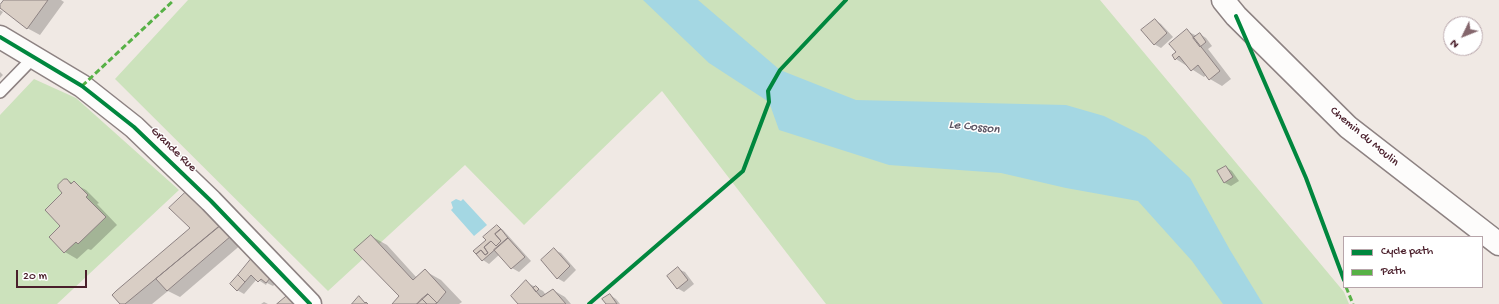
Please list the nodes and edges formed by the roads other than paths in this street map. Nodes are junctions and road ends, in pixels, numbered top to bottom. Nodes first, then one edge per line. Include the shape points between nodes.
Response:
1 (1223, 0) edge
2 (0, 37) edge
3 (34, 57) junction
4 (0, 92) edge
5 (1499, 244) edge
6 (310, 304) edge

1 - 5 street, Chemin du Moulin via 1348,127
2 - 3 street, Grande Rue
3 - 4 lane
3 - 6 street, Grande Rue via 82,86 134,127 211,201

